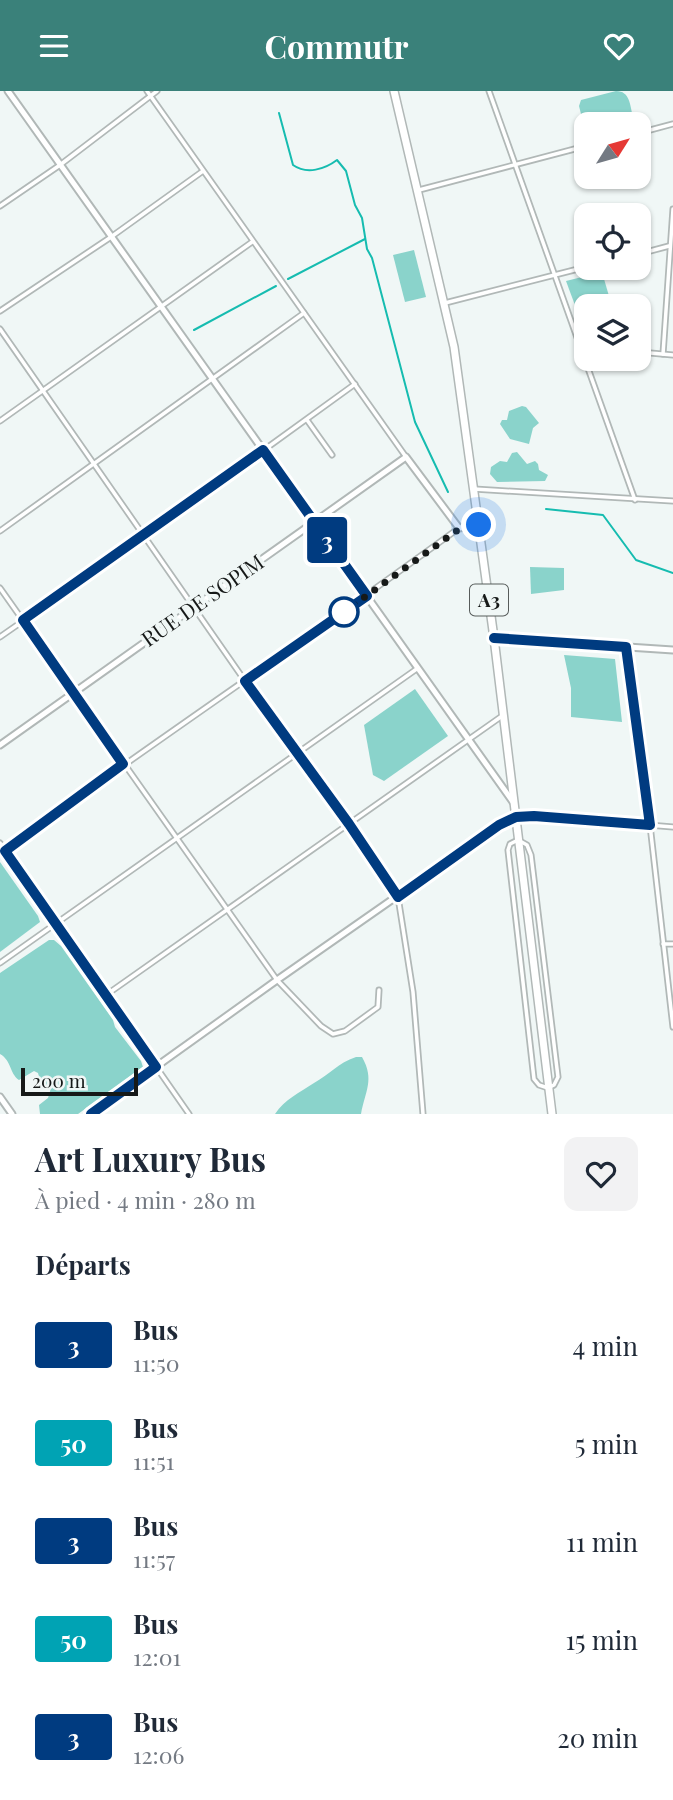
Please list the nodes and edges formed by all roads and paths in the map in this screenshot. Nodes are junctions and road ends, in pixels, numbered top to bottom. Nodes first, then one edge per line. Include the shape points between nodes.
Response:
1 (8, 91) edge
2 (147, 91) edge
3 (158, 91) edge
4 (394, 91) edge
5 (489, 91) edge
6 (1, 96) edge
7 (150, 96) junction
8 (673, 124) edge
9 (651, 130) edge
10 (574, 149) edge
11 (515, 164) junction
12 (60, 165) junction
13 (203, 170) junction
14 (418, 190) junction
15 (0, 205) edge
16 (673, 209) edge
17 (111, 237) junction
18 (253, 242) junction
19 (669, 246) junction
20 (651, 251) edge
21 (574, 270) edge
22 (555, 275) junction
23 (445, 303) junction
24 (162, 308) junction
25 (0, 311) edge
26 (304, 313) junction
27 (574, 323) edge
28 (0, 329) edge
29 (651, 353) edge
30 (663, 354) junction
31 (673, 355) edge
32 (592, 371) edge
33 (212, 379) junction
34 (355, 384) junction
35 (43, 391) junction
36 (307, 420) junction
37 (0, 421) edge
38 (263, 450) junction
39 (331, 455) dead end
40 (406, 457) junction
41 (95, 464) junction
42 (474, 489) junction
43 (635, 500) junction
44 (673, 501) edge
45 (314, 522) junction
46 (479, 525) junction
47 (459, 529) junction
48 (0, 531) edge
49 (145, 536) junction
50 (0, 588) edge
51 (367, 596) junction
52 (195, 607) junction
53 (23, 620) junction
54 (0, 636) edge
55 (494, 638) junction
56 (626, 647) junction
57 (673, 649) edge
58 (418, 668) junction
59 (245, 681) junction
60 (74, 692) junction
61 (503, 715) junction
62 (469, 740) junction
63 (0, 745) edge
64 (297, 753) junction
65 (123, 764) junction
66 (514, 802) junction
67 (516, 817) junction
68 (349, 824) junction
69 (650, 825) junction
70 (673, 827) edge
71 (176, 837) junction
72 (518, 839) junction
73 (0, 843) edge
74 (5, 851) junction
75 (398, 897) junction
76 (226, 908) junction
77 (55, 922) junction
78 (663, 944) junction
79 (673, 944) edge
80 (0, 963) edge
81 (277, 980) junction
82 (379, 990) dead end
83 (106, 995) junction
84 (673, 1027) edge
85 (156, 1067) junction
86 (548, 1088) junction
87 (0, 1097) edge
88 (12, 1114) edge
89 (90, 1114) edge
90 (189, 1114) edge
91 (423, 1114) edge
92 (552, 1114) edge

1 - 6 street
1 - 12 street
2 - 7 street
3 - 7 street
4 - 14 highway, A3
5 - 11 street
7 - 12 street
7 - 13 street
8 - 9 street
10 - 11 street
11 - 14 street
11 - 22 street
12 - 15 street
12 - 17 street
13 - 17 street
13 - 18 street
14 - 23 highway, A3
16 - 19 street
17 - 24 street
17 - 25 street
18 - 24 street
18 - 26 street
19 - 20 street
19 - 30 street
21 - 22 street
22 - 23 street
22 - 27 street
23 - 42 highway, A3
24 - 33 street
24 - 35 street
26 - 33 street
26 - 34 street
28 - 35 street
29 - 30 street
30 - 31 street
32 - 43 street
33 - 38 street
33 - 41 street
34 - 36 street
34 - 40 street
35 - 37 street
35 - 41 street
36 - 38 street
36 - 39 street
38 - 45 street
38 - 49 street
40 - 45 street, RUE DE SOPIM
40 - 47 street
41 - 48 street
41 - 49 street
42 - 43 street
42 - 46 highway, A3
43 - 44 street
45 - 51 street
45 - 52 street, RUE DE SOPIM
46 - 47 street
46 - 55 highway, A3
47 - 51 street
49 - 52 street
49 - 53 street
50 - 53 street
51 - 58 street
51 - 59 street
52 - 59 street
52 - 60 street, RUE DE SOPIM
53 - 54 street
53 - 60 street
55 - 56 street
55 - 61 highway, A3
56 - 57 street
56 - 69 street
58 - 62 street
58 - 64 street
59 - 64 street
59 - 65 street
60 - 63 street, RUE DE SOPIM
60 - 65 street
61 - 62 street
61 - 66 highway, A3
62 - 66 street
62 - 68 street
64 - 68 street
64 - 71 street
65 - 71 street
65 - 74 street
66 - 67 highway, A3
67 - 69 street
67 - 72 highway, A3
67 - 75 street
68 - 75 street
68 - 76 street
69 - 70 street
69 - 78 street
71 - 76 street
71 - 77 street
72 - 86 highway, A3
72 - 86 street via 510,844 508,855 520,969 534,1079
73 - 74 street
74 - 77 street
75 - 81 street
75 - 91 street
76 - 81 street
76 - 83 street
77 - 80 street
77 - 83 street
78 - 79 street
78 - 84 street
81 - 82 street via 333,1034 345,1031 378,1007
81 - 85 street
83 - 85 street
85 - 89 street
85 - 90 street
86 - 92 highway, A3
87 - 88 street

